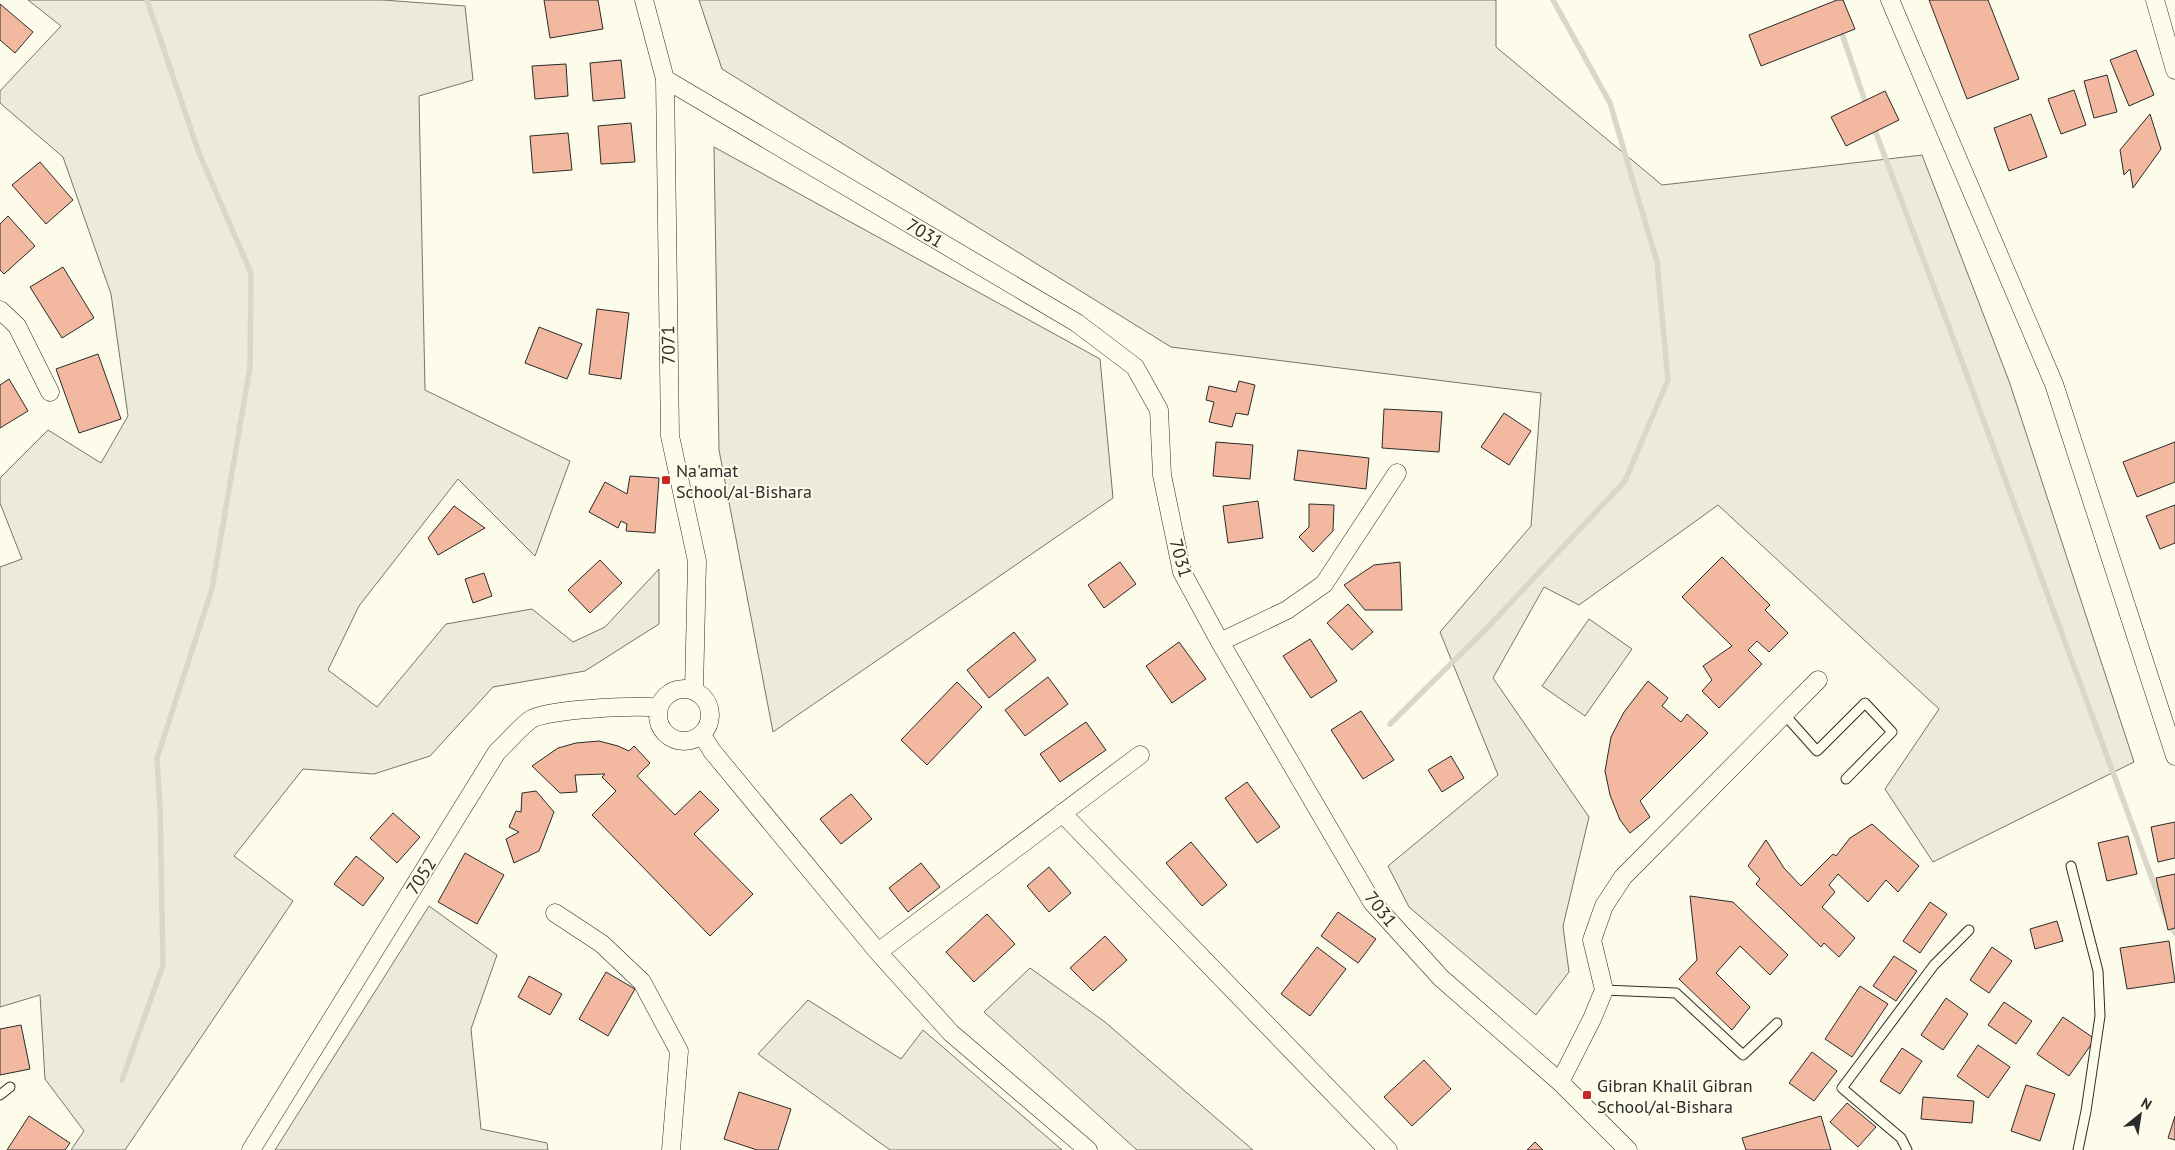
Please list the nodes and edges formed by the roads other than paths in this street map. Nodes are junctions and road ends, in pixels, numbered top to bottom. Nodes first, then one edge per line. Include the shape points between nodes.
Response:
1 (644, 0) edge
2 (1890, 0) edge
3 (2155, 0) edge
4 (2175, 70) edge
5 (665, 79) junction
6 (0, 310) edge
7 (50, 392) dead end
8 (1397, 473) dead end
9 (1220, 642) junction
10 (1818, 680) dead end
11 (694, 690) junction
12 (659, 708) junction
13 (1784, 714) junction
14 (702, 735) junction
15 (1140, 755) dead end
16 (2175, 756) edge
17 (1846, 779) dead end
18 (1062, 813) junction
19 (2071, 866) dead end
20 (555, 913) dead end
21 (1969, 930) dead end
22 (878, 952) junction
23 (1604, 990) junction
24 (1777, 1023) dead end
25 (1560, 1082) junction
26 (10, 1087) dead end
27 (0, 1095) edge
28 (251, 1150) edge
29 (671, 1150) edge
30 (1088, 1150) edge
31 (1388, 1150) edge
32 (1628, 1150) edge
33 (1907, 1150) edge
34 (2078, 1150) edge

1 - 5 street, 7071
2 - 16 street via 2054,384
3 - 4 street
5 - 9 street, 7031 via 1077,323 1135,367 1160,410 1162,475 1182,572
5 - 11 street, 7071 via 670,436 697,561
6 - 7 street via 18,326
8 - 9 street via 1324,584 1287,610
9 - 25 street, 7031 via 1372,902 1441,978
10 - 13 street
11 - 12 street via 673,690
11 - 14 street via 710,708 711,718
12 - 14 street via 660,725 671,738 686,741
12 - 28 street, 7052 via 643,705 565,711 531,718 497,752
13 - 17 lane via 1817,751 1865,703 1892,732
13 - 23 street via 1623,877 1604,906 1592,940
14 - 22 street
15 - 18 street
18 - 22 street
18 - 31 street
19 - 34 lane via 2098,971 2100,1016
20 - 29 street via 602,944 642,982 679,1051
21 - 33 lane via 1934,965 1842,1088 1901,1138
22 - 30 street via 951,1033
23 - 24 lane via 1676,993 1743,1055
23 - 25 street
25 - 32 street, 7031
26 - 27 lane

